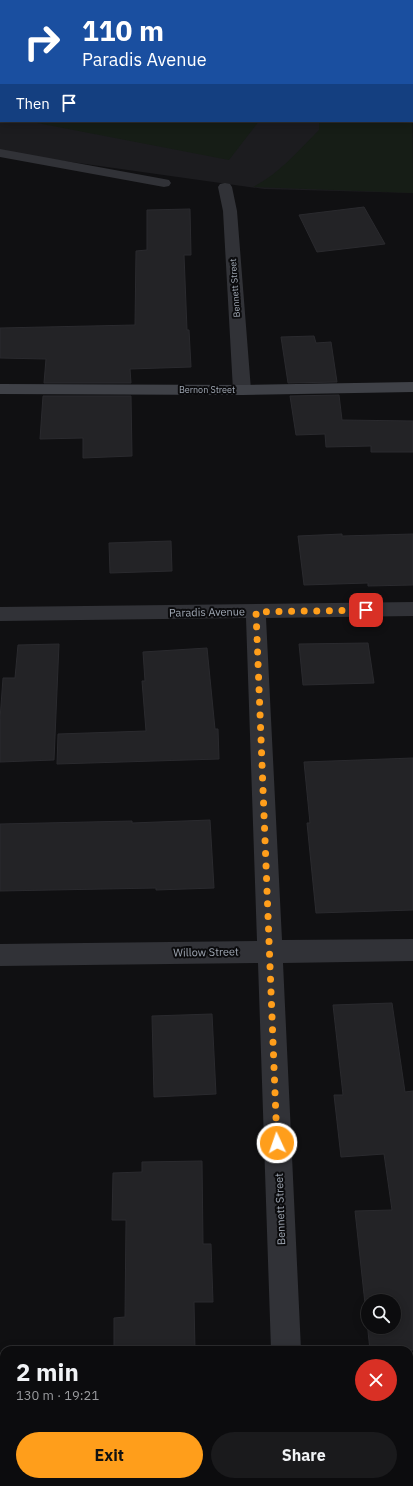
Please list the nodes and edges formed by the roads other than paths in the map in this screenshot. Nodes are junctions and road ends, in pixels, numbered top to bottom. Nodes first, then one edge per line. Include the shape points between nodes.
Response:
1 (0, 153) edge
2 (164, 183) dead end
3 (224, 187) dead end
4 (413, 387) edge
5 (0, 389) edge
6 (242, 390) junction
7 (413, 609) edge
8 (256, 612) junction
9 (0, 614) edge
10 (413, 950) edge
11 (269, 952) junction
12 (0, 956) edge
13 (286, 1346) edge

1 - 2 lane
3 - 6 street, Bennett Street via 230,211
4 - 6 street, Bernon Street
5 - 6 street, Bernon Street
7 - 8 street, Paradis Avenue
8 - 9 street, Paradis Avenue
8 - 11 street, Bennett Street
10 - 11 street, Willow Street
11 - 12 street, Willow Street
11 - 13 street, Bennett Street

